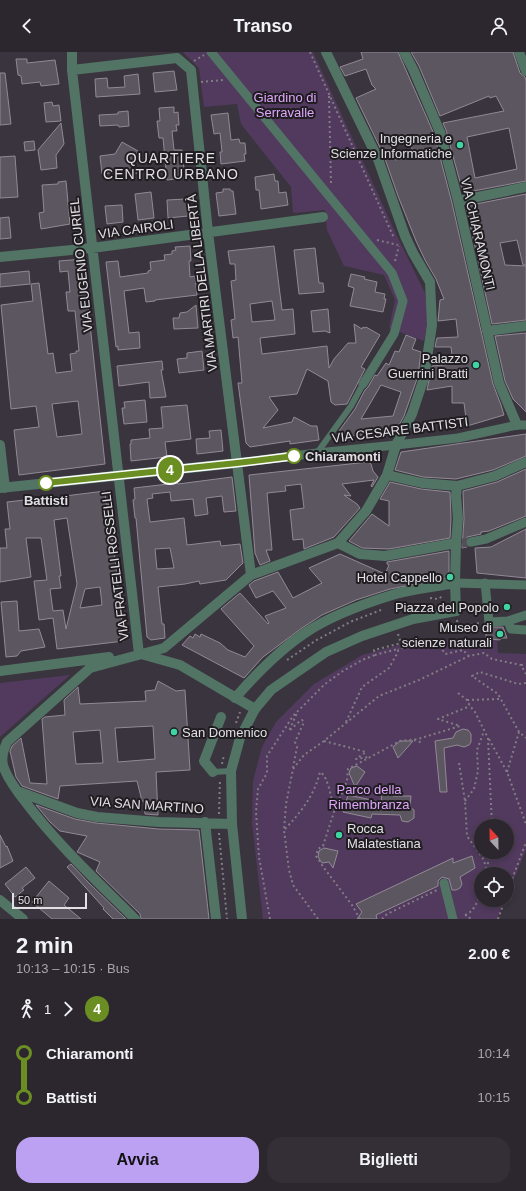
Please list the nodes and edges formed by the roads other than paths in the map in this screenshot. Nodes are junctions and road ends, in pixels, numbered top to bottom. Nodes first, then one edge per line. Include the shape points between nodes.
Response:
1 (72, 52) edge
2 (326, 52) edge
3 (404, 52) edge
4 (519, 52) edge
5 (211, 53) edge
6 (72, 70) junction
7 (526, 71) edge
8 (526, 187) edge
9 (458, 201) junction
10 (323, 217) dead end
11 (208, 232) junction
12 (92, 248) junction
13 (0, 257) edge
14 (526, 326) edge
15 (487, 331) junction
16 (363, 384) joint
17 (521, 425) edge
18 (0, 445) edge
19 (396, 445) junction
20 (317, 452) junction
21 (526, 462) edge
22 (237, 463) junction
23 (387, 475) junction
24 (118, 476) junction
25 (457, 486) junction
26 (2, 488) edge
27 (526, 522) edge
28 (338, 542) junction
29 (463, 543) junction
30 (251, 575) junction
31 (485, 584) junction
32 (455, 586) junction
33 (526, 586) edge
34 (526, 614) edge
35 (508, 620) junction
36 (526, 630) edge
37 (139, 654) junction
38 (0, 671) edge
39 (235, 698) junction
40 (255, 709) junction
41 (221, 717) dead end
42 (231, 771) junction
43 (214, 772) joint
44 (17, 791) junction
45 (205, 822) junction
46 (232, 824) junction
47 (445, 884) road end
48 (0, 900) edge
49 (23, 919) edge
50 (135, 919) edge
51 (216, 919) edge
52 (242, 919) edge
53 (453, 919) edge

1 - 6 street, VIA EUGENIO CURIEL
2 - 19 street via 378,159 413,253 430,282 432,325 424,378 412,414
3 - 9 street, VIA CHIARAMONTI via 440,132
4 - 7 street
5 - 16 street via 392,273 403,302 394,334
6 - 11 street, VIA MARTIRI DELLA LIBERTÀ via 177,58 191,70
6 - 12 street, VIA EUGENIO CURIEL
8 - 9 street
9 - 15 street, VIA CHIARAMONTI
10 - 11 street, VIA CAIROLI
11 - 12 street, VIA CAIROLI
11 - 22 street, VIA MARTIRI DELLA LIBERTÀ
12 - 13 street, VIA CAIROLI
12 - 24 street, VIA EUGENIO CURIEL
14 - 15 street
15 - 17 street, VIA CHIARAMONTI via 499,383
16 - 20 lane via 351,406
17 - 19 street, VIA CESARE BATTISTI via 458,438
18 - 26 street
19 - 20 street, VIA CESARE BATTISTI
19 - 23 street
20 - 22 street, VIA CESARE BATTISTI
21 - 25 street via 495,476
22 - 24 street, VIA CESARE BATTISTI
22 - 30 street, VIA MARTIRI DELLA LIBERTÀ
23 - 25 street via 422,483
23 - 28 street via 366,511
24 - 26 street, VIA CESARE BATTISTI
24 - 37 street, VIA FRATELLI ROSSELLI
25 - 29 street via 458,518
27 - 29 street via 486,539
28 - 29 street via 360,554 385,556
28 - 30 street
29 - 32 street
30 - 37 street via 164,648
31 - 32 street
31 - 33 street
31 - 35 street via 489,622
32 - 39 street via 392,595 343,613 299,637 255,676
32 - 40 street via 456,611 413,619 362,636 326,652 271,690
34 - 35 street
35 - 36 street via 511,628
37 - 38 street
37 - 39 street via 180,665
37 - 44 street via 90,668 7,742 2,754 3,765
39 - 40 street
40 - 42 street via 240,738
41 - 43 street via 204,761
42 - 43 lane
42 - 46 street
44 - 45 street, VIA SAN MARTINO via 77,813 98,817 159,822
44 - 50 street via 41,823
45 - 46 street, VIA SAN MARTINO
45 - 51 street
46 - 52 street
47 - 53 street
48 - 49 street

